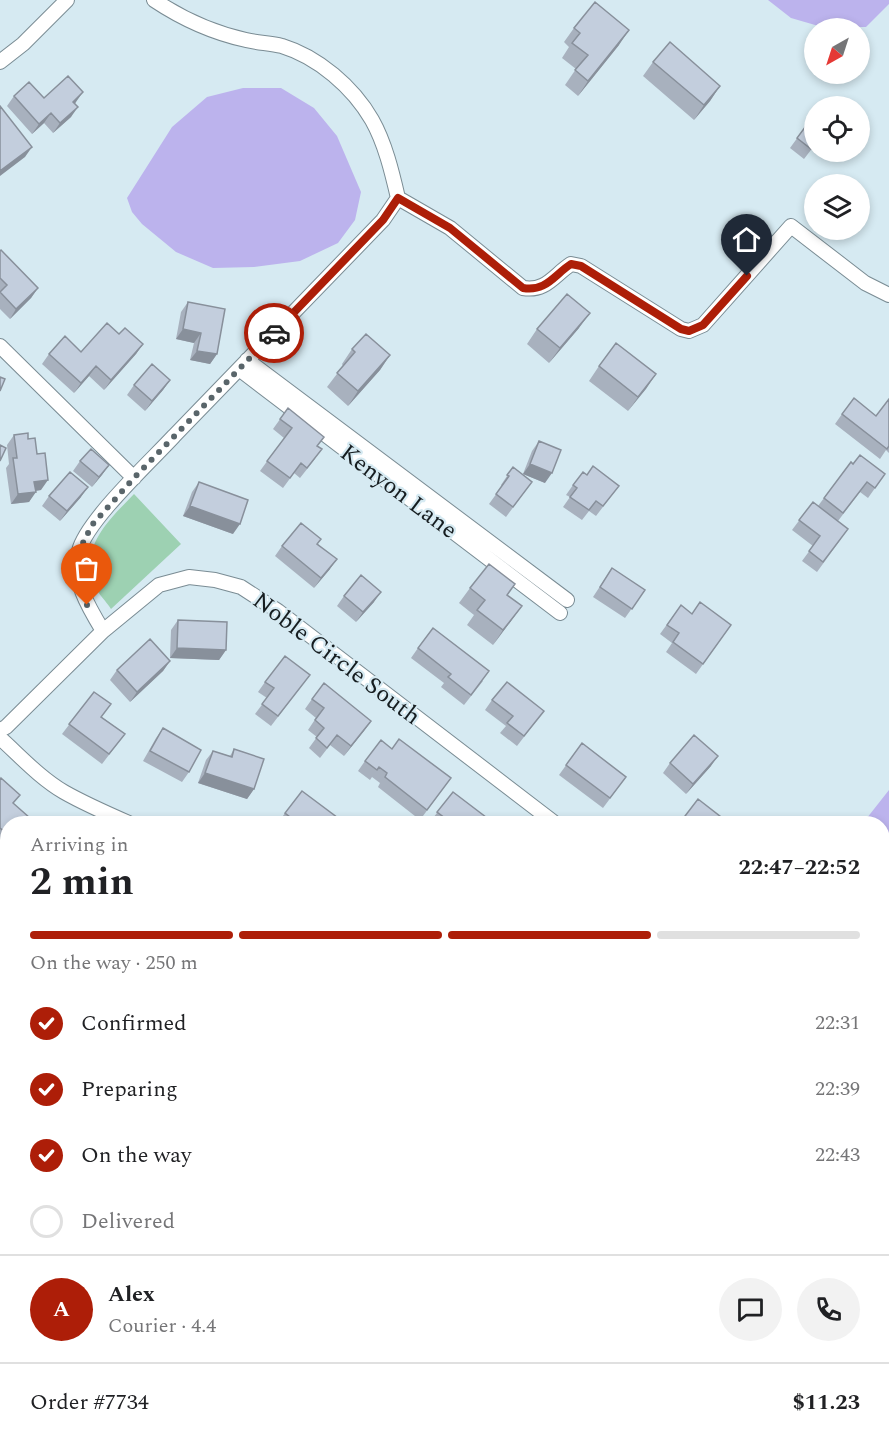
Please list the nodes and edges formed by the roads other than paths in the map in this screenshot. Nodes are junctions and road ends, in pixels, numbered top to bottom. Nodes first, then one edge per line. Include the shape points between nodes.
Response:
1 (67, 0) edge
2 (154, 0) edge
3 (0, 62) edge
4 (398, 198) junction
5 (889, 295) edge
6 (0, 346) edge
7 (243, 365) junction
8 (134, 478) junction
9 (567, 600) dead end
10 (560, 614) dead end
11 (103, 631) junction
12 (0, 730) edge
13 (0, 738) edge
14 (112, 816) edge
15 (546, 816) edge

1 - 3 street
2 - 4 street via 208,27 303,54 341,80 372,120 391,166
4 - 5 street via 450,228 523,288 534,290 571,264 581,266 689,331 703,325 792,226 865,283
4 - 7 street via 383,220
6 - 8 street
7 - 8 street
7 - 9 street
7 - 10 street, Kenyon Lane
8 - 11 street via 92,525 79,551 78,577 87,605
11 - 12 street, Noble Circle South
11 - 15 street, Noble Circle South via 159,585 189,577 242,587
13 - 14 street via 62,791

